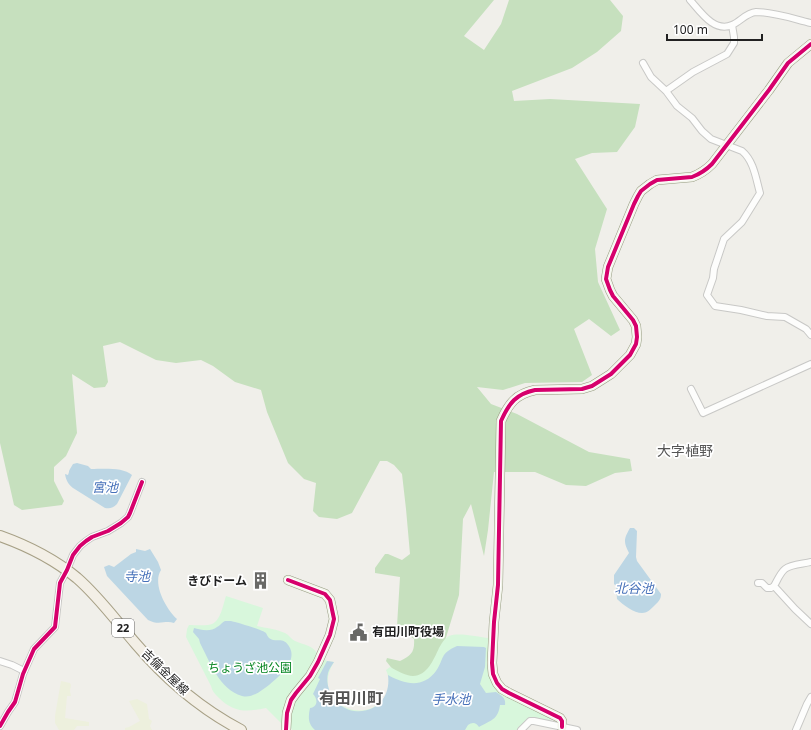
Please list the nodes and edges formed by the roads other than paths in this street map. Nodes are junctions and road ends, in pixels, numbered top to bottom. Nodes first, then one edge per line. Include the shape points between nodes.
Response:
1 (690, 0) edge
2 (811, 23) edge
3 (732, 25) junction
4 (811, 44) edge
5 (643, 63) dead end
6 (666, 91) junction
7 (727, 145) junction
8 (811, 335) edge
9 (811, 364) edge
10 (691, 389) dead end
11 (142, 482) dead end
12 (0, 536) edge
13 (811, 562) edge
14 (67, 570) junction
15 (288, 580) dead end
16 (758, 583) dead end
17 (774, 586) junction
18 (811, 624) edge
19 (0, 661) edge
20 (24, 670) junction
21 (811, 697) edge
22 (0, 726) edge
23 (562, 727) junction
24 (241, 730) edge
25 (286, 730) edge
26 (520, 730) edge
27 (577, 730) edge
28 (796, 730) edge

1 - 3 street via 715,26
2 - 3 street via 758,12 749,14
3 - 6 street via 734,43 728,54 693,72
4 - 7 street via 788,63
5 - 6 street via 651,77
6 - 7 street via 672,101 692,118 707,136
7 - 8 street via 746,154 755,173 760,193 742,222 724,239 707,295 715,306 786,318 806,329
7 - 23 street via 700,174 658,180 641,191 636,200 606,274 610,290 636,326 636,344 630,355 611,374 592,386 582,389 536,390 518,397 511,402 501,421 498,585 493,674 502,689 560,718
9 - 10 street via 704,413
11 - 14 street via 128,517 121,524 92,537 80,546
12 - 14 main road, 吉備金屋線 / 22 via 33,550
13 - 17 street via 785,568
14 - 20 street via 60,583 55,627 34,649
14 - 24 main road, 吉備金屋線 / 22 via 94,594 137,645 182,690
15 - 25 street via 325,594 332,604 334,619 318,662 291,700
16 - 17 street via 767,588
17 - 18 street
19 - 20 street
20 - 22 street via 15,702
21 - 28 street
23 - 26 street via 534,721 527,723
23 - 27 street

